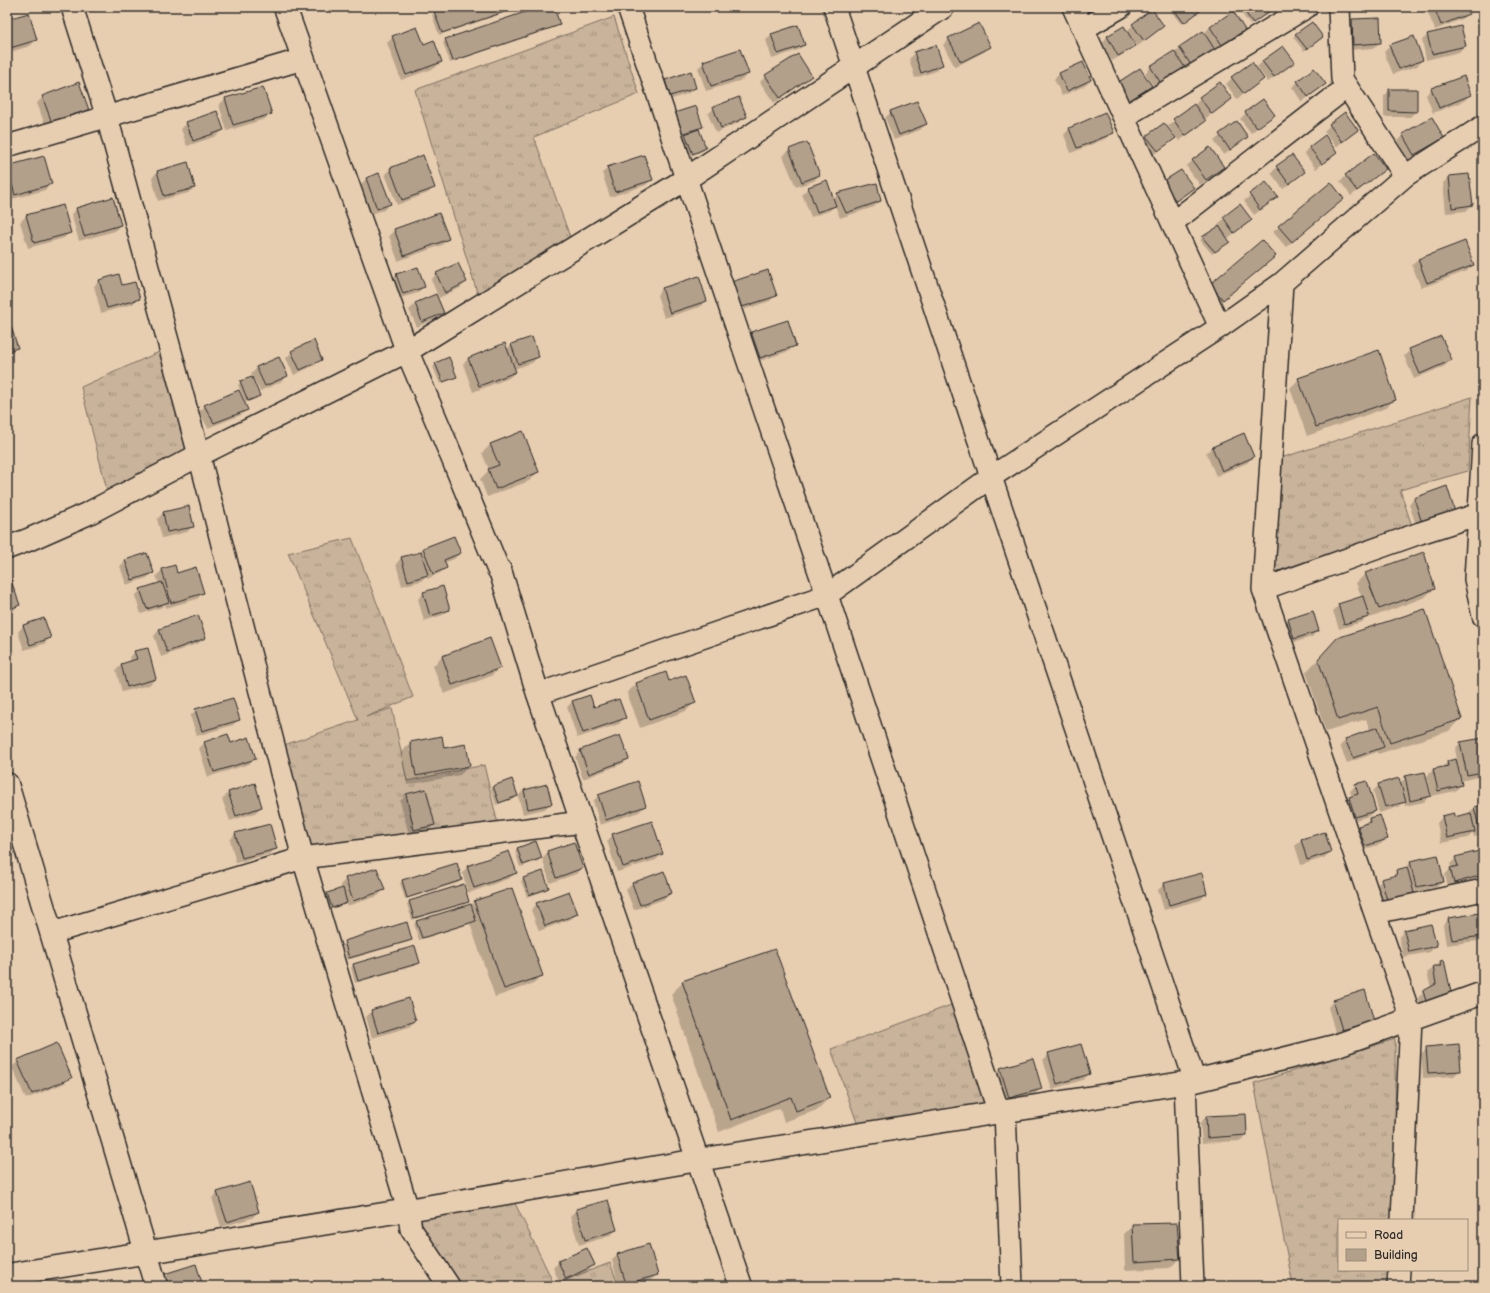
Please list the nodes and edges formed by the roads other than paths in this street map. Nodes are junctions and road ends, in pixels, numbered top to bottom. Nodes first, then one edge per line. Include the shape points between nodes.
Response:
1 (72, 7) edge
2 (285, 7) edge
3 (628, 7) edge
4 (834, 7) edge
5 (944, 7) edge
6 (1073, 7) edge
7 (1121, 7) edge
8 (1307, 7) edge
9 (1339, 7) edge
10 (1084, 29) junction
11 (303, 59) junction
12 (854, 66) junction
13 (1347, 87) junction
14 (1124, 116) junction
15 (107, 117) junction
16 (1483, 126) edge
17 (7, 146) edge
18 (1405, 176) junction
19 (686, 179) junction
20 (1172, 223) junction
21 (1282, 283) junction
22 (1220, 327) junction
23 (407, 351) junction
24 (1483, 444) edge
25 (199, 455) junction
26 (991, 477) junction
27 (1479, 514) junction
28 (7, 548) edge
29 (1263, 589) junction
30 (827, 595) junction
31 (1483, 616) edge
32 (538, 694) junction
33 (7, 784) edge
34 (582, 822) junction
35 (303, 858) junction
36 (1483, 890) edge
37 (1375, 913) junction
38 (52, 933) junction
39 (1483, 993) edge
40 (1412, 1018) junction
41 (1190, 1082) junction
42 (1002, 1112) junction
43 (698, 1160) junction
44 (408, 1210) junction
45 (1402, 1219) edge
46 (146, 1251) junction
47 (1399, 1271) edge
48 (7, 1274) edge
49 (156, 1286) edge
50 (449, 1286) edge
51 (741, 1286) edge
52 (1012, 1286) edge
53 (1193, 1286) edge
54 (1398, 1286) edge

1 - 15 street
2 - 11 street
3 - 19 street
4 - 12 street
5 - 12 street
6 - 10 street
7 - 10 street
8 - 14 street
9 - 13 street via 1342,79
10 - 14 street
11 - 15 street
11 - 23 street
12 - 19 street
12 - 26 street
13 - 18 street
13 - 20 street
14 - 20 street
15 - 17 street
15 - 25 street
16 - 18 street
18 - 21 street
19 - 23 street
19 - 30 street
20 - 22 street
21 - 22 street
21 - 29 street
22 - 26 street
23 - 25 street
23 - 32 street via 500,570
24 - 27 street
25 - 28 street via 89,513
25 - 35 street
26 - 30 street
26 - 41 street
27 - 29 street
27 - 31 street via 1475,579
29 - 37 street
30 - 32 street
30 - 42 street
32 - 34 street
33 - 38 street
34 - 35 street
34 - 43 street
35 - 38 street
35 - 44 street
36 - 37 street
37 - 40 street
38 - 46 street
39 - 40 street
40 - 41 street via 1335,1046
40 - 45 street
41 - 42 street
41 - 53 street
42 - 43 street
42 - 52 street
43 - 44 street
43 - 51 street
44 - 46 street
44 - 50 street via 411,1229
46 - 48 street
46 - 49 street
47 - 54 street

